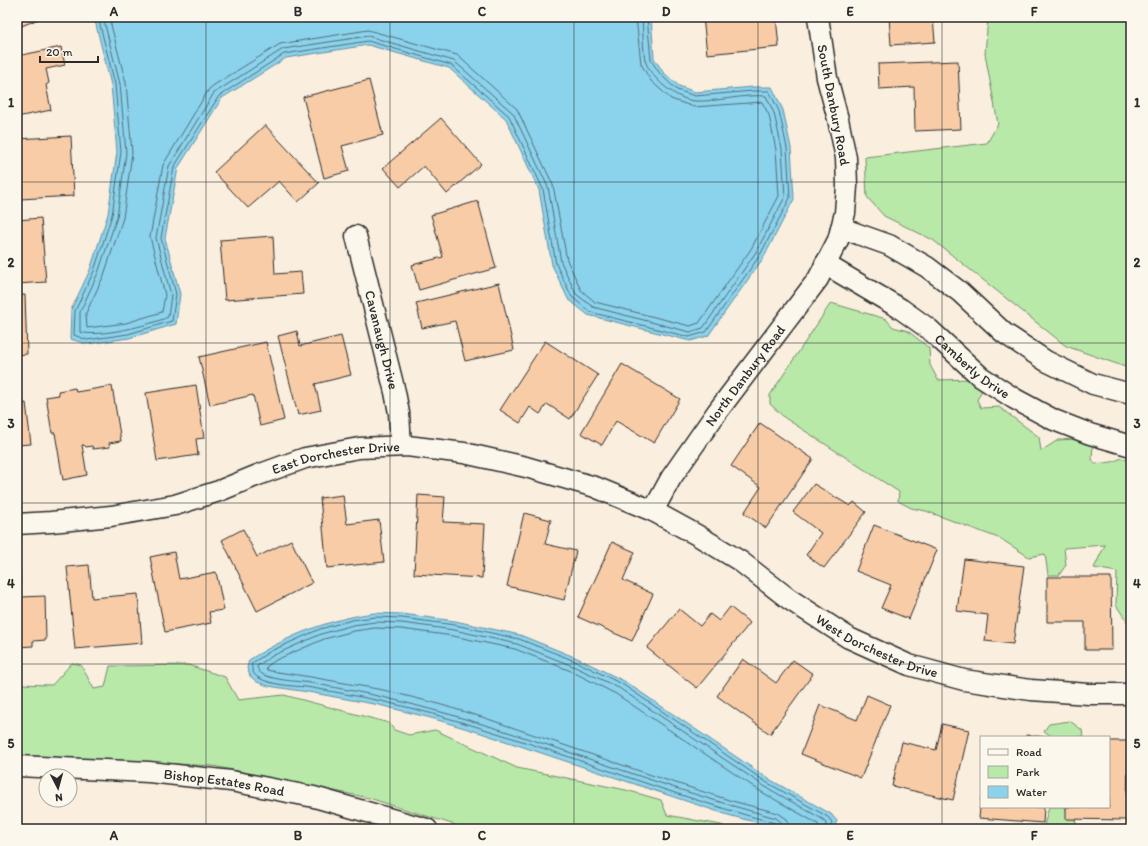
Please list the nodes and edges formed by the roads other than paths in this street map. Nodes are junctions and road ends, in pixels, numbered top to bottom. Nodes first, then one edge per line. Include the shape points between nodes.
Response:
1 (818, 17) edge
2 (840, 234) junction
3 (356, 236) dead end
4 (825, 264) junction
5 (1131, 394) edge
6 (401, 446) junction
7 (1131, 446) edge
8 (653, 511) junction
9 (17, 524) edge
10 (1131, 694) edge
11 (17, 766) edge
12 (427, 829) edge

1 - 2 street, South Danbury Road via 827,78 846,158 845,213
2 - 4 street, North Danbury Road
2 - 5 street via 889,245 927,267 960,292 1004,333 1046,361 1093,384
3 - 6 street, Cavanaugh Drive via 395,392
4 - 7 street, Camberly Drive via 901,309 929,329 981,377 1015,399 1054,420
4 - 8 street, North Danbury Road via 818,278 670,478
6 - 8 street, East Dorchester Drive via 464,453 526,467 595,488
6 - 9 street, East Dorchester Drive via 359,448 305,458 175,505 111,516
8 - 10 street, West Dorchester Drive via 740,561 790,599 849,638 909,665 964,680 1032,690
11 - 12 street, Bishop Estates Road via 149,772 231,781 314,797

